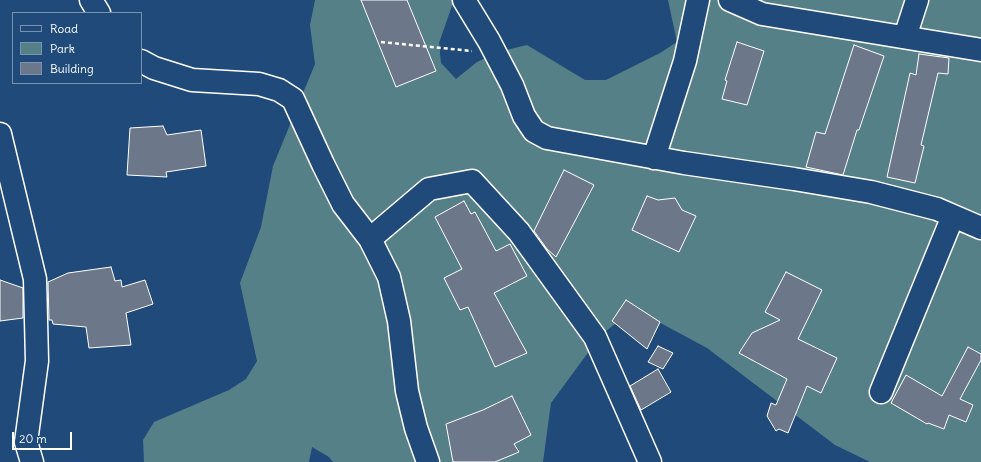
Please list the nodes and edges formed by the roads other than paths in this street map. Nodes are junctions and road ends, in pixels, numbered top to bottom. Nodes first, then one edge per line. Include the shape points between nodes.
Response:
1 (91, 0) edge
2 (464, 0) edge
3 (698, 0) edge
4 (730, 0) edge
5 (917, 0) edge
6 (98, 12) edge
7 (905, 37) junction
8 (981, 50) edge
9 (142, 62) edge
10 (0, 134) edge
11 (654, 158) junction
12 (953, 216) junction
13 (981, 228) edge
14 (370, 239) junction
15 (881, 392) dead end
16 (32, 462) edge
17 (428, 462) edge
18 (650, 462) edge

1 - 6 street
2 - 11 street via 489,41 512,85 524,116 534,131 547,138
3 - 11 street via 685,61
4 - 7 street via 762,14
5 - 7 street
7 - 8 street
9 - 14 street via 192,80 260,84 279,90 293,99 343,204
10 - 16 street via 35,278 37,361 26,442
11 - 12 street via 871,192 937,209
12 - 13 street
12 - 15 street
14 - 17 street via 388,277 399,321 407,391
14 - 18 street via 429,188 472,181 519,232 595,337

